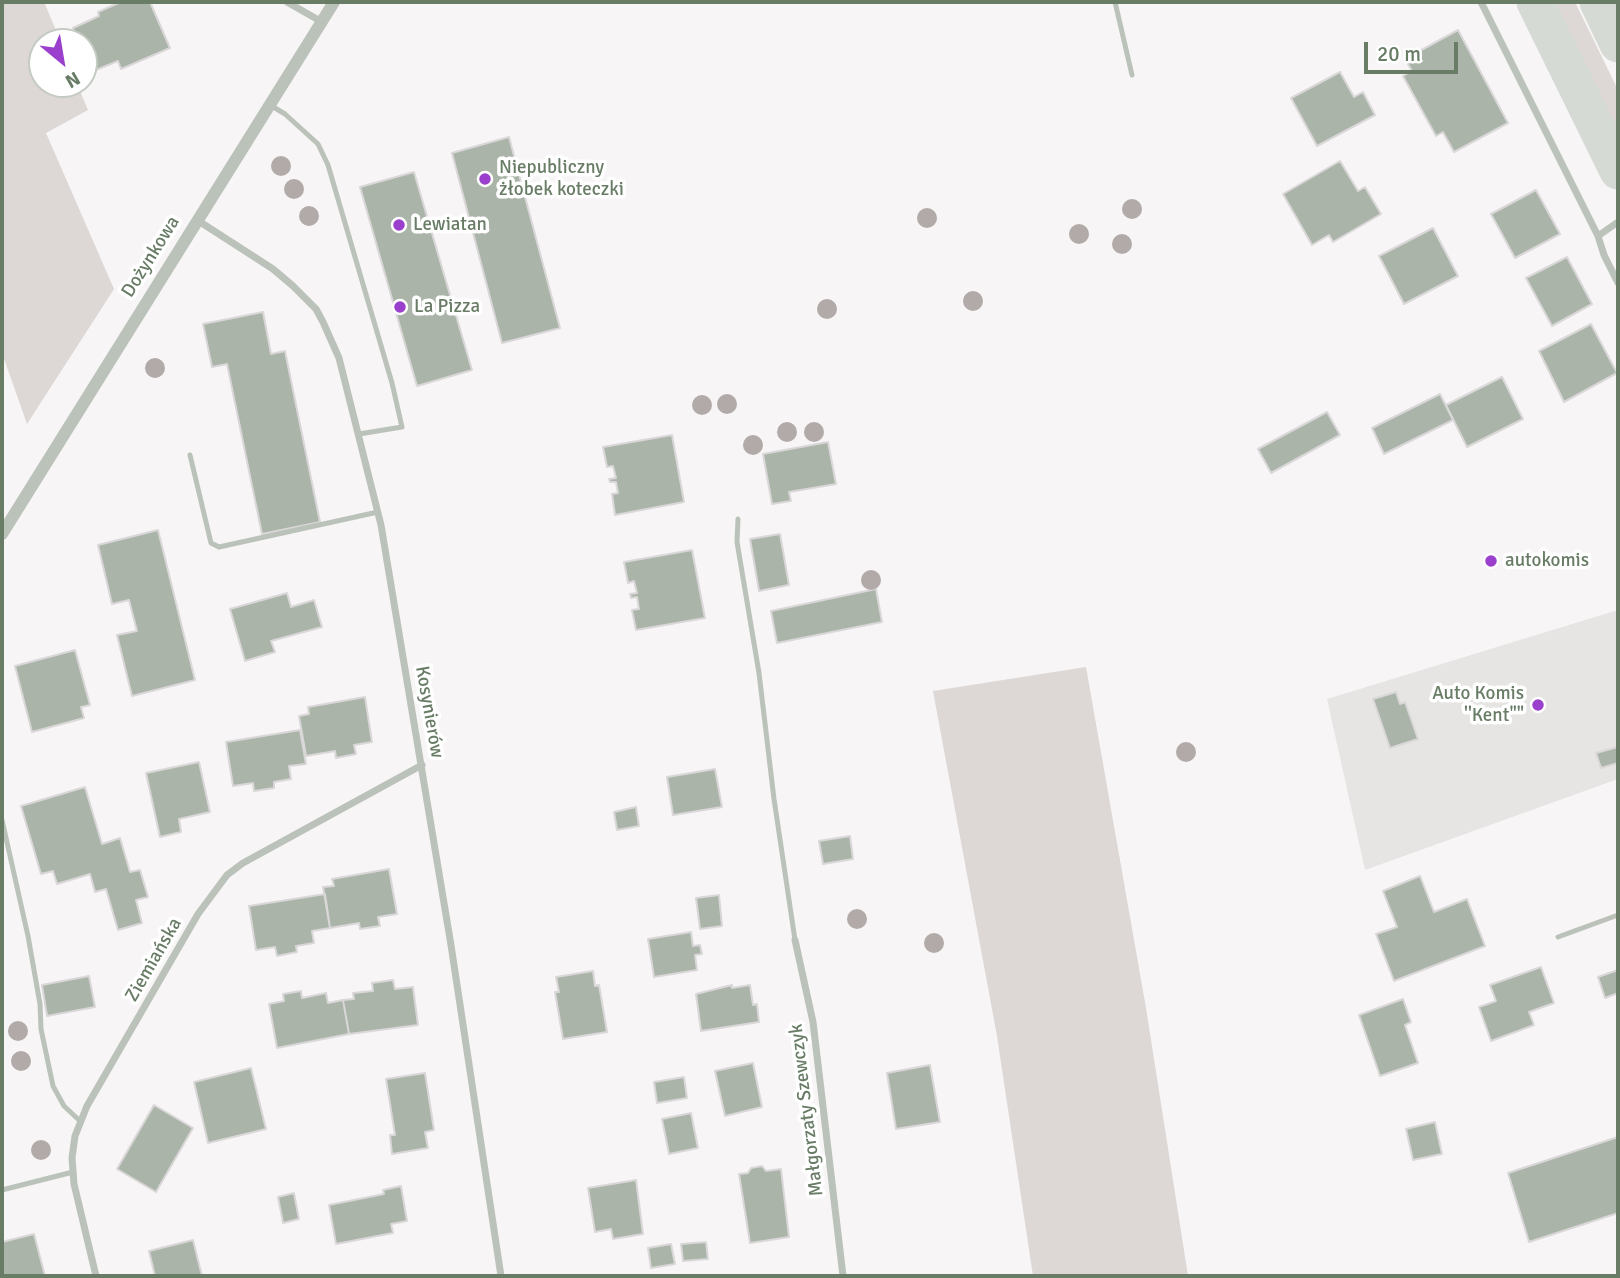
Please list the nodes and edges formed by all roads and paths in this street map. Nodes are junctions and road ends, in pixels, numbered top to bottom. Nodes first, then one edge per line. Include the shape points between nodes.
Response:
1 (287, 2) edge
2 (334, 2) edge
3 (1115, 2) edge
4 (1481, 2) edge
5 (1535, 2) edge
6 (1598, 2) edge
7 (322, 22) junction
8 (1618, 44) edge
9 (1132, 75) dead end
10 (270, 105) junction
11 (1618, 171) edge
12 (197, 220) junction
13 (1618, 222) edge
14 (1598, 236) junction
15 (1618, 283) edge
16 (359, 434) junction
17 (191, 455) dead end
18 (379, 512) junction
19 (738, 519) dead end
20 (2, 534) edge
21 (422, 765) junction
22 (2, 820) edge
23 (1618, 915) edge
24 (1558, 937) dead end
25 (795, 940) joint
26 (80, 1121) junction
27 (73, 1172) junction
28 (2, 1190) edge
29 (96, 1276) edge
30 (501, 1276) edge
31 (843, 1276) edge

1 - 7 street
2 - 7 street, Dożynkowa
3 - 9 lane
4 - 14 street
5 - 11 main road
6 - 8 main road
7 - 10 street, Dożynkowa
10 - 12 street, Dożynkowa
10 - 16 lane via 318,144 328,165 392,383 402,427
12 - 16 street, Kosynierów via 273,269 316,309 339,358
12 - 20 street, Dożynkowa
13 - 14 street
14 - 15 street
16 - 18 street, Kosynierów
17 - 18 lane via 211,543 219,547
18 - 21 street, Kosynierów
19 - 25 lane via 737,542
21 - 26 street, Ziemiańska via 227,875 198,914
21 - 30 street, Kosynierów
22 - 26 lane via 54,1086 64,1106
23 - 24 lane
25 - 31 street, Małgorzaty Szewczyk via 813,1022
26 - 27 street, Ziemiańska
27 - 28 lane
27 - 29 street, Ziemiańska

